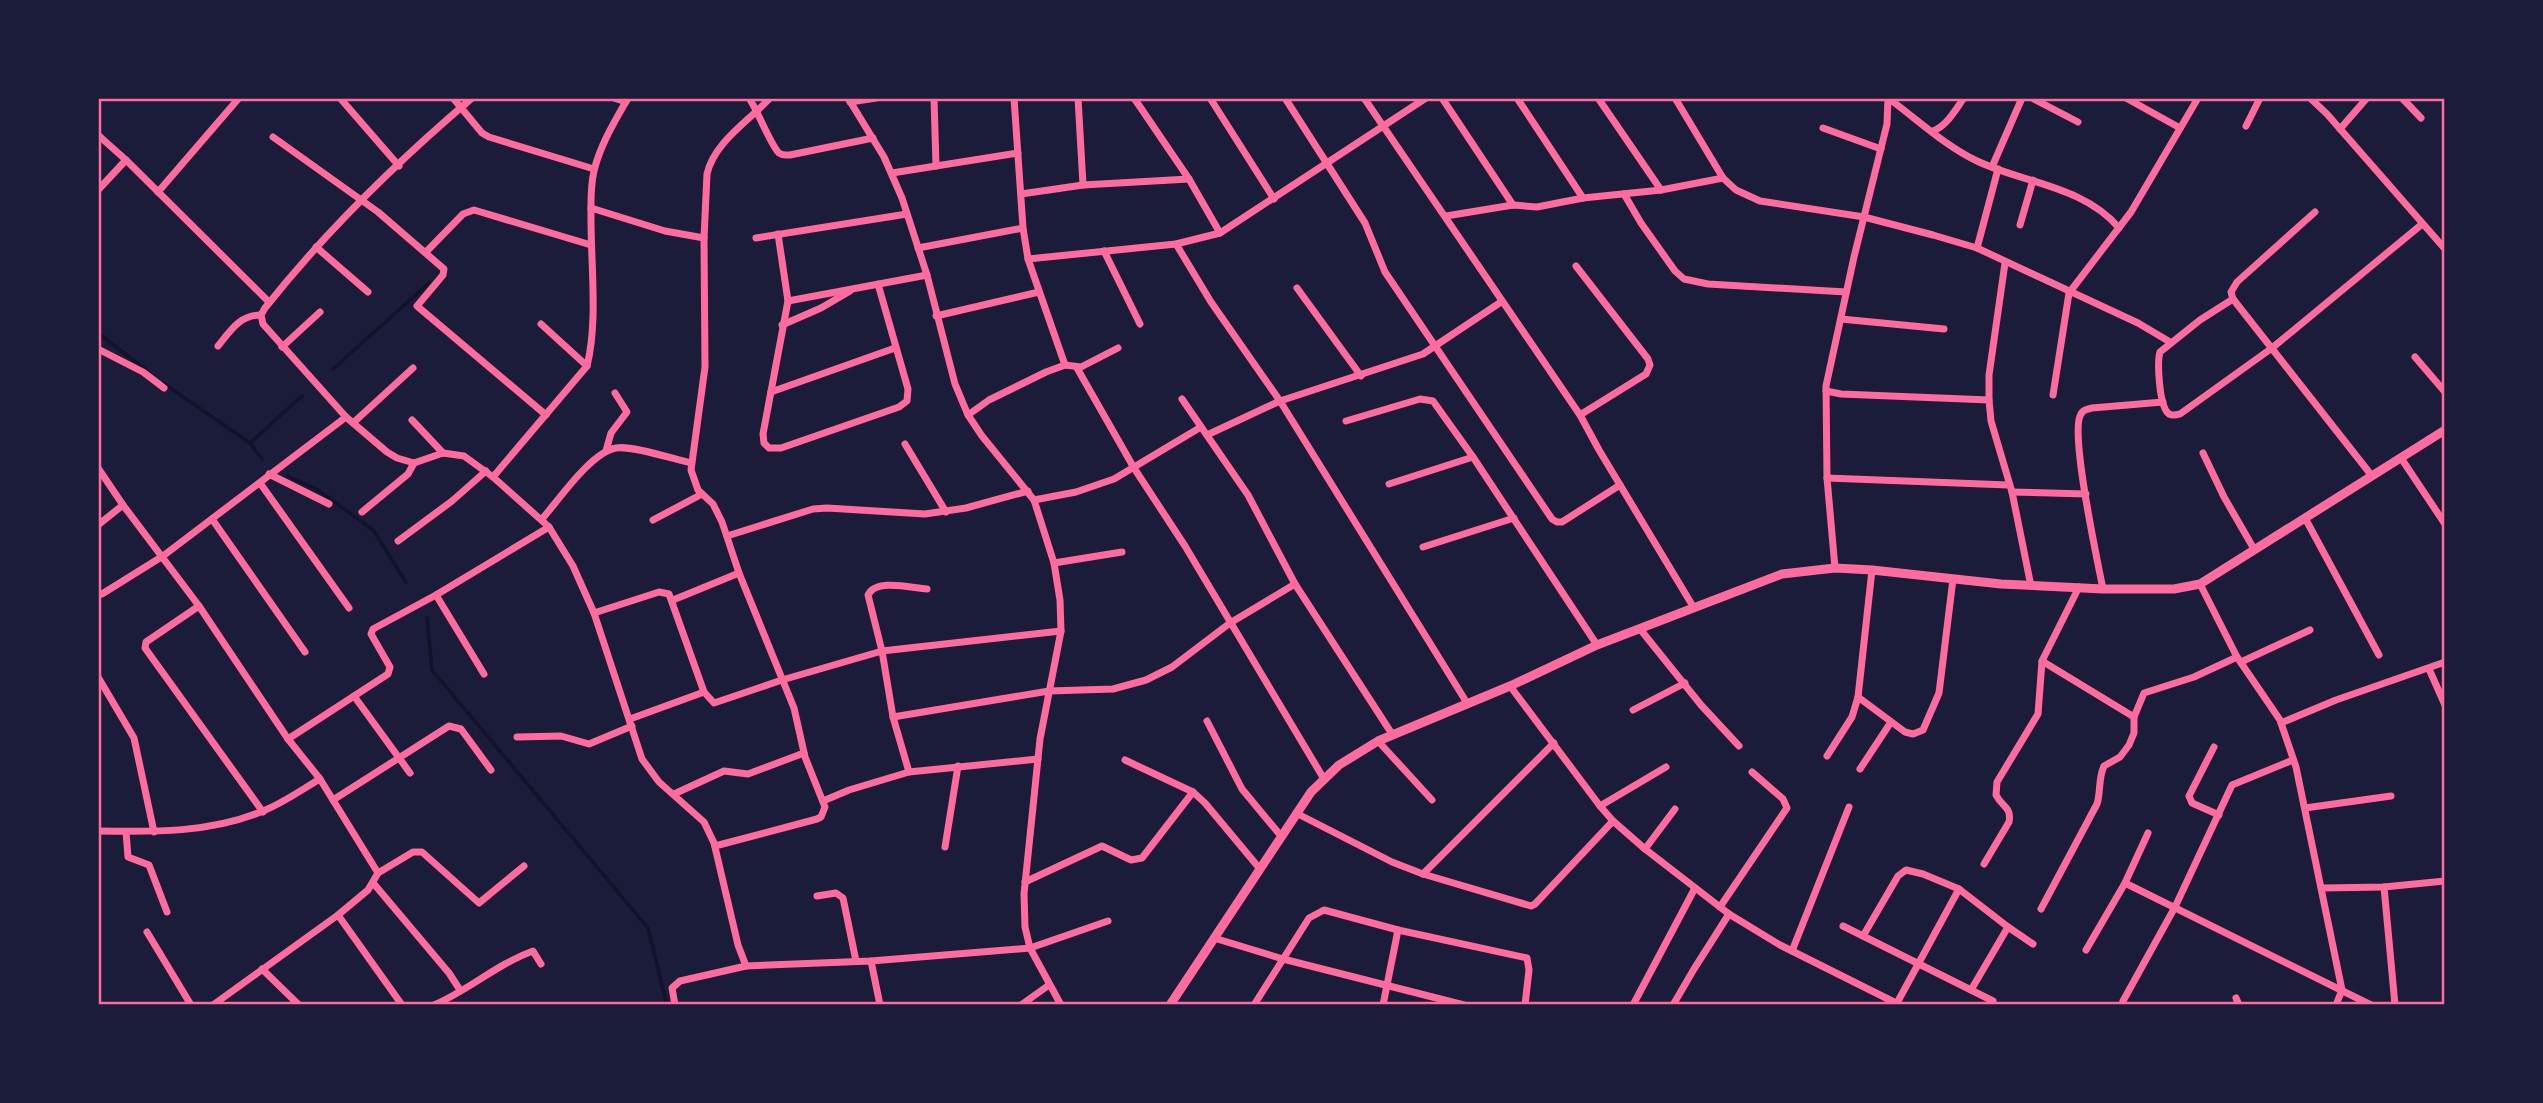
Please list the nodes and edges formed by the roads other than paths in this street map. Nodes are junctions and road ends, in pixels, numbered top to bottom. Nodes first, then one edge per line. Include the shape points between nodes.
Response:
1 (239, 98) edge
2 (352, 98) edge
3 (453, 98) edge
4 (472, 98) edge
5 (614, 98) edge
6 (748, 98) edge
7 (770, 98) edge
8 (876, 98) edge
9 (934, 98) edge
10 (1014, 98) edge
11 (1078, 98) edge
12 (1134, 98) edge
13 (1210, 98) edge
14 (1285, 98) edge
15 (1364, 98) edge
16 (1426, 98) edge
17 (1442, 98) edge
18 (1517, 98) edge
19 (1598, 98) edge
20 (1675, 98) edge
21 (1888, 98) edge
22 (1964, 98) edge
23 (2022, 98) edge
24 (2032, 98) edge
25 (2126, 98) edge
26 (2198, 98) edge
27 (2260, 98) edge
28 (2310, 98) edge
29 (2367, 98) edge
30 (2402, 98) edge
31 (627, 100) edge
32 (849, 100) edge
33 (342, 101) edge
34 (461, 107) junction
35 (758, 111) junction
36 (2421, 118) dead end
37 (2078, 122) dead end
38 (1383, 127) junction
39 (2246, 127) dead end
40 (1823, 128) dead end
41 (2180, 128) junction
42 (2340, 129) junction
43 (1933, 131) junction
44 (98, 135) edge
45 (273, 137) dead end
46 (873, 138) junction
47 (1881, 149) junction
48 (1017, 153) junction
49 (126, 160) junction
50 (1327, 164) junction
51 (399, 166) junction
52 (936, 166) junction
53 (1995, 168) junction
54 (594, 169) junction
55 (892, 173) junction
56 (1723, 178) junction
57 (1189, 179) junction
58 (2033, 180) junction
59 (1083, 185) junction
60 (98, 190) edge
61 (1661, 190) junction
62 (158, 192) junction
63 (1021, 194) junction
64 (1624, 194) junction
65 (1583, 198) junction
66 (1274, 200) junction
67 (361, 201) junction
68 (1513, 205) junction
69 (591, 208) junction
70 (2315, 212) dead end
71 (907, 214) junction
72 (1446, 216) junction
73 (1864, 217) junction
74 (2020, 225) dead end
75 (2421, 225) junction
76 (2119, 228) junction
77 (1018, 229) dead end
78 (1220, 233) junction
79 (778, 234) junction
80 (704, 238) junction
81 (756, 238) dead end
82 (1176, 244) junction
83 (591, 245) junction
84 (316, 247) junction
85 (918, 248) junction
86 (1977, 248) junction
87 (2445, 249) edge
88 (1104, 251) junction
89 (426, 252) junction
90 (1028, 259) junction
91 (2006, 262) junction
92 (1576, 266) dead end
93 (927, 275) junction
94 (878, 284) junction
95 (856, 287) junction
96 (1297, 288) dead end
97 (368, 292) dead end
98 (1039, 292) junction
99 (1846, 292) junction
100 (2069, 293) junction
101 (2233, 299) junction
102 (788, 301) junction
103 (269, 302) junction
104 (1501, 302) junction
105 (320, 312) dead end
106 (261, 315) junction
107 (936, 316) junction
108 (1841, 319) junction
109 (541, 324) dead end
110 (1140, 324) dead end
111 (782, 325) junction
112 (1944, 329) dead end
113 (2170, 342) junction
114 (218, 346) dead end
115 (1435, 346) junction
116 (282, 347) junction
117 (895, 348) junction
118 (1118, 348) dead end
119 (2272, 348) junction
120 (98, 349) edge
121 (2415, 357) dead end
122 (1065, 365) junction
123 (587, 366) junction
124 (412, 368) dead end
125 (1077, 369) junction
126 (1361, 376) junction
127 (164, 388) dead end
128 (1826, 391) junction
129 (771, 392) junction
130 (615, 393) dead end
131 (2445, 393) edge
132 (2053, 395) dead end
133 (1182, 399) dead end
134 (1989, 400) junction
135 (1280, 401) junction
136 (2163, 402) junction
137 (546, 415) junction
138 (968, 415) junction
139 (1580, 415) junction
140 (349, 420) junction
141 (412, 420) dead end
142 (1346, 421) dead end
143 (1201, 428) junction
144 (2445, 430) edge
145 (1207, 435) junction
146 (905, 444) dead end
147 (606, 451) junction
148 (443, 453) junction
149 (2203, 453) dead end
150 (1473, 457) junction
151 (2401, 458) junction
152 (414, 463) junction
153 (691, 463) junction
154 (98, 468) edge
155 (1134, 468) junction
156 (486, 471) junction
157 (269, 474) junction
158 (2372, 476) junction
159 (493, 477) junction
160 (1828, 478) junction
161 (260, 483) junction
162 (1389, 484) dead end
163 (1620, 485) junction
164 (2010, 489) junction
165 (1028, 491) junction
166 (2086, 494) junction
167 (702, 495) junction
168 (1034, 500) junction
169 (329, 504) dead end
170 (123, 505) junction
171 (362, 512) dead end
172 (946, 512) junction
173 (1514, 518) junction
174 (2305, 518) junction
175 (212, 519) junction
176 (542, 519) junction
177 (653, 520) dead end
178 (2445, 524) edge
179 (98, 525) edge
180 (549, 527) junction
181 (727, 536) junction
182 (398, 541) dead end
183 (1423, 547) dead end
184 (2254, 549) junction
185 (1122, 552) dead end
186 (163, 556) junction
187 (1054, 563) junction
188 (1835, 568) junction
189 (1872, 570) junction
190 (739, 573) junction
191 (1953, 579) junction
192 (1295, 584) junction
193 (2200, 584) junction
194 (2031, 586) junction
195 (2079, 587) junction
196 (927, 589) dead end
197 (2103, 589) junction
198 (102, 594) dead end
199 (436, 595) junction
200 (673, 600) junction
201 (199, 606) junction
202 (349, 608) dead end
203 (1694, 608) junction
204 (594, 613) junction
205 (1230, 623) junction
206 (1640, 629) junction
207 (2310, 630) dead end
208 (1061, 631) junction
209 (1597, 645) junction
210 (882, 651) junction
211 (304, 652) dead end
212 (2378, 655) dead end
213 (2239, 660) junction
214 (2042, 661) junction
215 (2445, 662) edge
216 (2429, 669) junction
217 (484, 674) dead end
218 (98, 677) edge
219 (782, 680) junction
220 (1685, 683) junction
221 (1510, 686) junction
222 (1049, 691) junction
223 (704, 692) junction
224 (354, 696) junction
225 (1858, 697) junction
226 (1467, 703) junction
227 (2445, 705) edge
228 (1633, 710) dead end
229 (893, 717) junction
230 (2134, 717) junction
231 (1207, 721) dead end
232 (1891, 722) junction
233 (631, 723) junction
234 (2281, 723) junction
235 (1392, 734) junction
236 (517, 737) dead end
237 (288, 739) junction
238 (1378, 741) junction
239 (1554, 743) junction
240 (1739, 746) dead end
241 (2214, 747) dead end
242 (804, 753) junction
243 (1828, 756) dead end
244 (399, 758) junction
245 (1038, 759) junction
246 (1125, 760) dead end
247 (2293, 760) junction
248 (958, 766) junction
249 (1666, 767) dead end
250 (1860, 769) dead end
251 (491, 770) dead end
252 (909, 772) junction
253 (1752, 772) dead end
254 (410, 774) dead end
255 (320, 779) junction
256 (1324, 779) junction
257 (1193, 792) junction
258 (674, 794) junction
259 (2392, 796) dead end
260 (333, 800) junction
261 (1432, 800) dead end
262 (823, 801) junction
263 (1600, 806) junction
264 (1849, 807) dead end
265 (2305, 808) junction
266 (1675, 809) dead end
267 (262, 812) junction
268 (1297, 813) junction
269 (2218, 815) junction
270 (1613, 821) junction
271 (98, 831) edge
272 (126, 831) junction
273 (154, 832) junction
274 (2148, 833) dead end
275 (1281, 836) junction
276 (715, 846) junction
277 (945, 847) dead end
278 (1645, 849) junction
279 (1984, 864) dead end
280 (524, 866) dead end
281 (1260, 869) junction
282 (378, 873) junction
283 (1423, 874) junction
284 (2445, 881) edge
285 (1025, 882) junction
286 (374, 884) junction
287 (2124, 884) junction
288 (2384, 887) junction
289 (1695, 888) junction
290 (2323, 888) junction
291 (1959, 889) junction
292 (817, 896) dead end
293 (1720, 907) junction
294 (2175, 907) junction
295 (2041, 909) dead end
296 (167, 912) dead end
297 (1730, 914) junction
298 (338, 915) junction
299 (1108, 921) dead end
300 (1843, 926) dead end
301 (2008, 927) junction
302 (1398, 930) junction
303 (147, 932) dead end
304 (1863, 936) junction
305 (1214, 938) junction
306 (2034, 944) dead end
307 (1030, 948) junction
308 (2086, 950) dead end
309 (1792, 951) junction
310 (1283, 959) junction
311 (856, 961) junction
312 (871, 961) junction
313 (541, 964) dead end
314 (1919, 964) junction
315 (747, 966) junction
316 (262, 969) junction
317 (1049, 985) junction
318 (1387, 986) junction
319 (460, 990) junction
320 (1971, 990) junction
321 (2342, 990) junction
322 (2123, 1001) dead end
323 (1993, 1002) dead end
324 (1898, 1004) edge
325 (191, 1005) edge
326 (213, 1005) edge
327 (299, 1005) edge
328 (402, 1005) edge
329 (433, 1005) edge
330 (675, 1005) edge
331 (880, 1005) edge
332 (1021, 1005) edge
333 (1061, 1005) edge
334 (1170, 1005) edge
335 (1254, 1005) edge
336 (1383, 1005) edge
337 (1464, 1005) edge
338 (1525, 1005) edge
339 (1633, 1005) edge
340 (1673, 1005) edge
341 (2336, 1005) edge
342 (2371, 1005) edge
343 (2395, 1005) edge

1 - 62 street
2 - 33 street
3 - 34 street
4 - 34 street
5 - 31 street
6 - 35 street
7 - 35 street
8 - 32 street
9 - 52 street
10 - 48 street
11 - 59 street
12 - 57 street
13 - 66 street
14 - 50 street
15 - 38 street
16 - 38 street
17 - 68 street
18 - 65 street
19 - 61 street
20 - 56 street
21 - 43 street
21 - 47 street
22 - 43 street via 1943,126
23 - 53 street
24 - 37 street
25 - 41 street
26 - 41 street
27 - 39 street
28 - 42 street
29 - 42 street
30 - 36 street
31 - 54 street
32 - 46 street
33 - 51 street
34 - 51 street
34 - 54 street via 489,137
35 - 46 street via 782,155
35 - 80 street via 719,148 709,164
38 - 50 street
38 - 72 street
40 - 47 street
41 - 76 street
42 - 75 street
43 - 53 street via 1964,154
44 - 49 street
45 - 67 street
46 - 55 street
47 - 73 street
48 - 52 street
48 - 63 street
49 - 60 street
49 - 62 street
50 - 66 street
50 - 115 street via 1365,223 1385,272
51 - 67 street
52 - 55 street
53 - 58 street
53 - 86 street
54 - 69 street
55 - 71 street
56 - 61 street
56 - 73 street via 1760,201
57 - 59 street
57 - 78 street
58 - 74 street
58 - 76 street via 2093,206
59 - 63 street
61 - 64 street
62 - 103 street
63 - 90 street
64 - 65 street
64 - 99 street via 1675,271 1689,281
65 - 68 street via 1536,207
66 - 78 street
67 - 84 street
67 - 89 street
68 - 72 street
69 - 80 street
69 - 83 street
70 - 101 street via 2238,282 2231,292
71 - 79 street
71 - 85 street
72 - 104 street
73 - 86 street
73 - 99 street
75 - 87 street
75 - 119 street
76 - 100 street
77 - 85 street
78 - 82 street
79 - 81 street
79 - 102 street
80 - 153 street via 705,367
82 - 88 street
82 - 135 street
83 - 89 street via 474,210 463,214
83 - 123 street via 591,351
84 - 97 street
84 - 103 street
85 - 93 street
86 - 91 street
88 - 90 street
88 - 110 street
89 - 137 street via 444,272 416,306
90 - 98 street
91 - 100 street
91 - 134 street
92 - 139 street via 1650,365 1646,374
93 - 94 street
93 - 107 street
94 - 95 street
94 - 117 street
95 - 102 street
95 - 111 street
96 - 126 street
98 - 107 street
98 - 122 street
99 - 108 street
100 - 113 street
100 - 132 street
101 - 113 street
101 - 119 street
102 - 111 street
103 - 106 street
104 - 115 street
104 - 139 street
105 - 116 street
106 - 114 street via 241,320
106 - 116 street via 265,328
107 - 138 street
108 - 112 street
108 - 128 street
109 - 123 street
111 - 129 street
113 - 136 street via 2159,356
115 - 126 street
115 - 163 street via 1554,521 1562,522
116 - 140 street
117 - 129 street
117 - 129 street via 908,389 903,404 776,449 766,446 763,439
118 - 125 street
119 - 136 street via 2180,414 2168,413
119 - 158 street
120 - 127 street
121 - 131 street
122 - 125 street
122 - 138 street via 1023,382
123 - 137 street
124 - 140 street
125 - 155 street
126 - 135 street
128 - 134 street
128 - 160 street
130 - 147 street via 627,412 611,433
133 - 143 street
134 - 164 street
135 - 145 street
135 - 226 street
136 - 166 street via 2092,408 2080,414
137 - 159 street
138 - 165 street
139 - 163 street
140 - 152 street via 387,452
140 - 157 street
141 - 148 street
142 - 150 street via 1429,399
143 - 145 street
143 - 155 street
144 - 151 street
145 - 192 street via 1248,495
146 - 172 street
147 - 153 street via 617,447
147 - 176 street
148 - 152 street
148 - 156 street via 464,456
149 - 184 street
150 - 162 street
150 - 173 street
151 - 158 street
151 - 178 street
152 - 171 street via 408,474
153 - 167 street via 692,478
154 - 170 street
155 - 168 street via 1097,486
155 - 205 street
156 - 159 street
156 - 182 street
157 - 161 street
157 - 169 street
158 - 174 street
159 - 176 street
160 - 164 street
160 - 188 street
161 - 175 street
161 - 202 street
163 - 203 street
164 - 166 street
164 - 194 street
165 - 168 street
165 - 172 street
166 - 197 street
167 - 177 street
167 - 181 street via 713,504
168 - 187 street
170 - 179 street
170 - 186 street
172 - 181 street via 813,509
173 - 183 street
173 - 209 street
174 - 184 street
174 - 212 street
175 - 186 street
175 - 211 street
176 - 180 street
180 - 199 street
180 - 204 street
181 - 190 street
184 - 193 street
185 - 187 street
186 - 198 street
186 - 201 street
187 - 208 street
188 - 189 street
188 - 203 street via 1782,574
189 - 191 street
189 - 225 street
190 - 200 street
190 - 219 street
191 - 194 street
191 - 232 street via 1939,693 1928,724 1913,734
192 - 205 street
192 - 235 street
193 - 197 street via 2174,589
193 - 213 street
194 - 195 street
195 - 197 street
195 - 214 street
196 - 210 street via 878,586 871,590 868,601
199 - 217 street
199 - 224 street via 373,629 371,634 390,670
200 - 204 street via 659,592
200 - 223 street
201 - 237 street
201 - 267 street via 146,642 145,648
203 - 206 street
204 - 233 street
205 - 222 street via 1172,667 1146,680 1112,689
205 - 256 street
206 - 209 street
206 - 220 street
207 - 213 street
208 - 210 street
208 - 222 street
209 - 221 street
210 - 219 street
210 - 229 street
213 - 230 street via 2144,693
213 - 234 street
214 - 230 street
214 - 279 street via 2038,714 1997,782 1996,795 2009,809 2009,822
215 - 216 street
216 - 227 street
216 - 234 street
218 - 273 street via 134,738
219 - 223 street via 718,703
219 - 242 street
220 - 228 street
220 - 240 street
221 - 226 street
221 - 239 street
222 - 229 street
222 - 245 street
223 - 233 street
224 - 237 street
224 - 244 street
225 - 232 street
225 - 243 street via 1852,717
226 - 235 street
229 - 252 street
230 - 295 street via 2133,739 2124,754 2104,766 2097,804
231 - 275 street via 1242,789
232 - 250 street
233 - 236 street via 589,744 561,736
233 - 258 street via 642,759
234 - 247 street
235 - 238 street
237 - 255 street
238 - 256 street
238 - 261 street
239 - 263 street
239 - 283 street
241 - 269 street via 2189,796 2192,803
242 - 258 street via 748,774 724,771
242 - 262 street
244 - 251 street via 454,726
244 - 254 street
244 - 260 street
245 - 248 street
245 - 285 street
246 - 257 street
247 - 265 street
247 - 269 street via 2232,785
248 - 252 street
248 - 277 street
249 - 263 street
252 - 262 street
253 - 293 street via 1787,808
255 - 260 street
255 - 267 street
256 - 268 street
257 - 281 street
257 - 285 street via 1142,858 1131,860 1102,846
258 - 276 street via 704,822
259 - 265 street
260 - 282 street
262 - 276 street via 824,811 817,820
263 - 270 street
264 - 309 street
265 - 290 street
266 - 278 street
267 - 273 street via 214,827
268 - 275 street
268 - 283 street
269 - 294 street
270 - 278 street
270 - 283 street via 1531,906
271 - 272 street
272 - 273 street
272 - 296 street via 128,857 149,865
274 - 287 street
275 - 281 street
276 - 315 street
278 - 289 street
280 - 282 street via 479,903 422,852 413,852
281 - 305 street
282 - 286 street
284 - 288 street
285 - 307 street
286 - 298 street
286 - 319 street
287 - 294 street
287 - 308 street
288 - 290 street
288 - 343 street
289 - 293 street
289 - 339 street
290 - 321 street
291 - 301 street
291 - 304 street via 1906,870
291 - 314 street
292 - 311 street via 836,893 843,898
293 - 297 street
294 - 321 street
294 - 322 street
297 - 309 street
297 - 340 street
298 - 316 street
298 - 328 street
299 - 307 street
300 - 304 street
301 - 306 street
301 - 320 street
302 - 310 street via 1319,911 1309,918
302 - 318 street
302 - 338 street via 1527,958 1530,970
303 - 325 street
304 - 314 street
305 - 310 street
305 - 334 street
307 - 312 street
307 - 317 street
309 - 324 street
310 - 318 street
310 - 335 street
311 - 312 street
311 - 315 street
312 - 331 street
313 - 319 street via 533,951
314 - 320 street
314 - 324 street
315 - 330 street via 680,981 673,988
316 - 326 street
316 - 327 street
317 - 332 street
317 - 333 street
318 - 336 street
318 - 337 street
319 - 329 street
320 - 323 street
321 - 341 street
321 - 342 street

